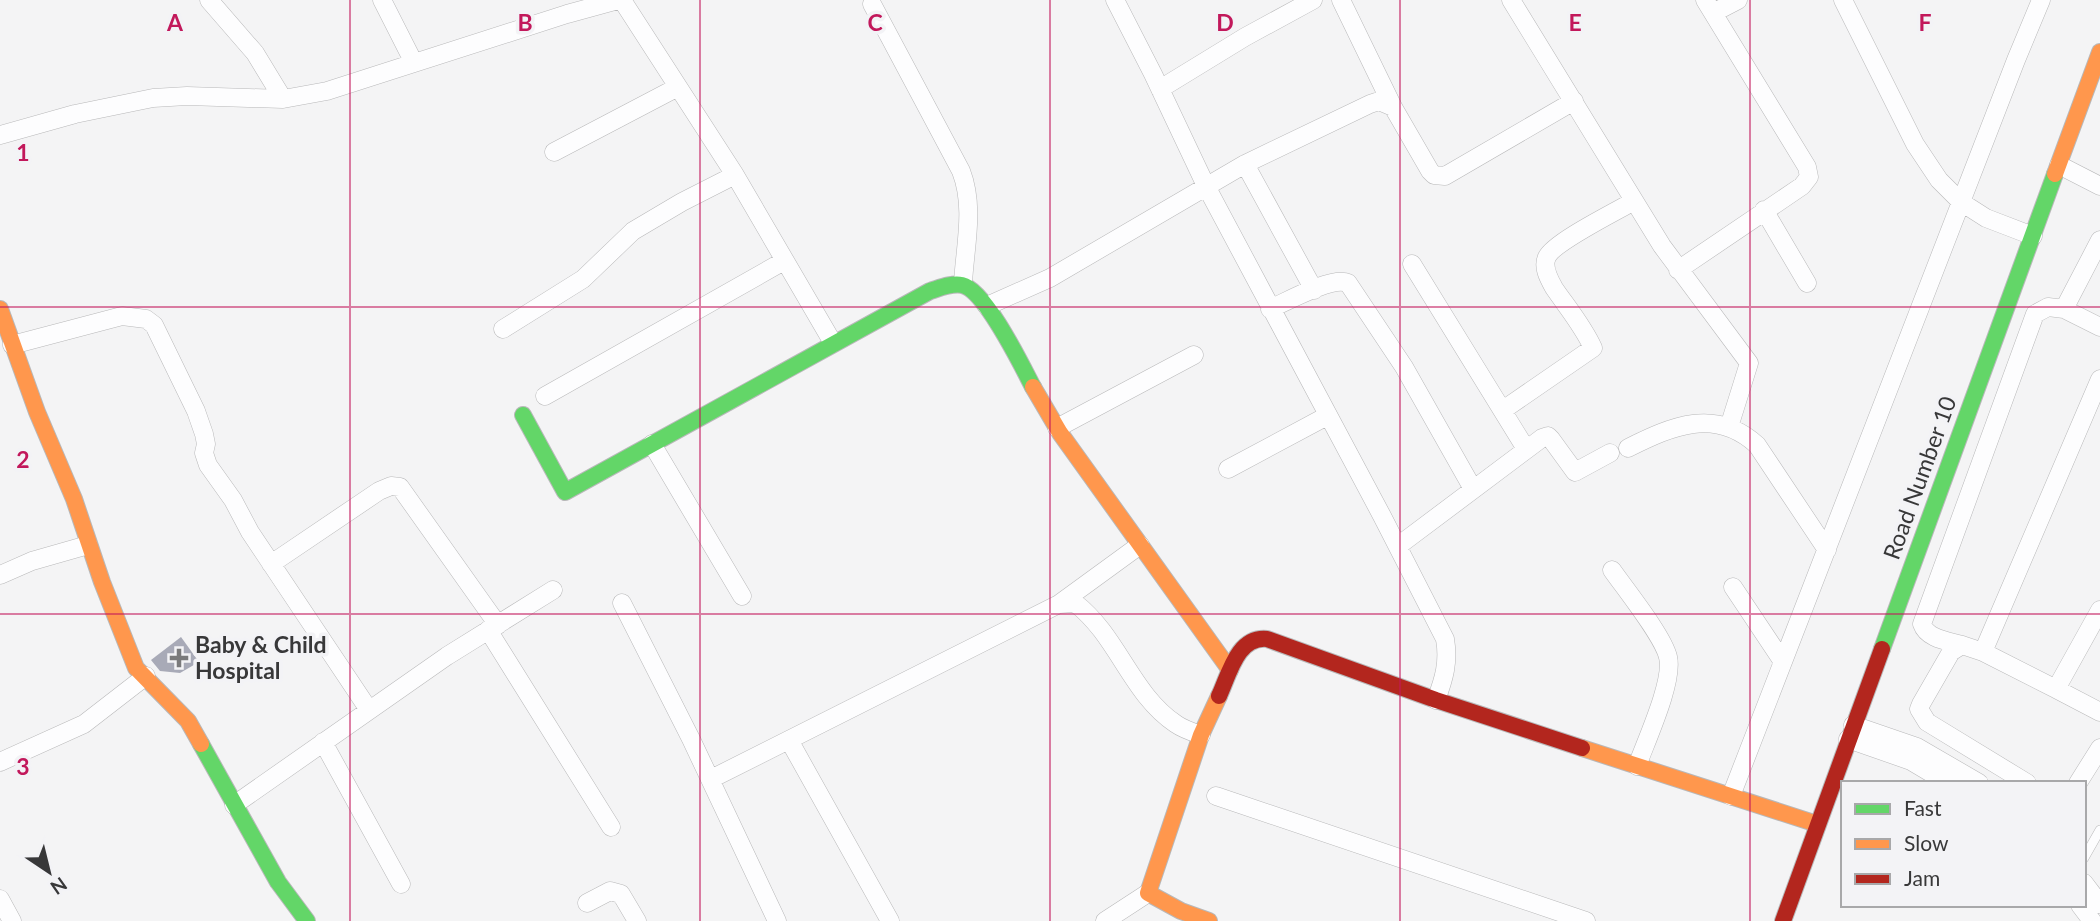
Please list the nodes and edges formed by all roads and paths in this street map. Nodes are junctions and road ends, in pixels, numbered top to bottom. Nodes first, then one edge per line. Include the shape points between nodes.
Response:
1 (209, 0) edge
2 (382, 0) edge
3 (620, 0) edge
4 (1115, 0) edge
5 (1312, 0) edge
6 (1341, 0) edge
7 (1511, 0) edge
8 (1738, 0) edge
9 (1843, 0) edge
10 (2041, 0) edge
11 (872, 4) dead end
12 (1709, 7) edge
13 (2100, 52) edge
14 (414, 63) junction
15 (678, 87) junction
16 (1160, 89) junction
17 (283, 99) junction
18 (1574, 101) junction
19 (1393, 107) junction
20 (0, 135) edge
21 (554, 152) dead end
22 (1245, 164) junction
23 (2059, 165) junction
24 (735, 175) junction
25 (1206, 186) junction
26 (2100, 186) edge
27 (1634, 201) junction
28 (1961, 202) junction
29 (1764, 210) junction
30 (2032, 236) junction
31 (2100, 240) edge
32 (784, 261) junction
33 (1412, 264) dead end
34 (1678, 270) junction
35 (963, 283) junction
36 (1807, 283) dead end
37 (1314, 290) junction
38 (987, 306) junction
39 (0, 309) edge
40 (1270, 309) junction
41 (2064, 309) junction
42 (2100, 327) edge
43 (3, 328) edge
44 (503, 329) dead end
45 (833, 343) junction
46 (12, 345) junction
47 (1194, 355) dead end
48 (2100, 379) edge
49 (545, 396) dead end
50 (1503, 410) junction
51 (523, 415) dead end
52 (1327, 416) junction
53 (1729, 426) junction
54 (1057, 428) junction
55 (652, 444) junction
56 (1628, 448) dead end
57 (1526, 449) junction
58 (1610, 453) dead end
59 (1228, 469) dead end
60 (1473, 489) junction
61 (88, 545) junction
62 (1140, 545) junction
63 (1398, 546) junction
64 (1827, 550) junction
65 (271, 564) junction
66 (1612, 570) dead end
67 (0, 575) edge
68 (1733, 587) dead end
69 (553, 590) dead end
70 (742, 596) dead end
71 (622, 603) dead end
72 (1059, 604) junction
73 (2100, 610) edge
74 (493, 627) junction
75 (1962, 645) junction
76 (1983, 652) junction
77 (1783, 662) junction
78 (1230, 670) junction
79 (146, 676) junction
80 (2056, 689) junction
81 (1436, 700) junction
82 (369, 710) junction
83 (2100, 712) edge
84 (1927, 722) junction
85 (1851, 732) junction
86 (1201, 735) junction
87 (789, 740) junction
88 (323, 742) junction
89 (2100, 748) edge
90 (1914, 754) junction
91 (0, 762) edge
92 (1637, 766) junction
93 (710, 779) junction
94 (1946, 781) edge
95 (1975, 781) edge
96 (2024, 781) edge
97 (2079, 781) edge
98 (1216, 796) dead end
99 (1731, 796) junction
100 (234, 805) junction
101 (1817, 824) junction
102 (611, 827) dead end
103 (2100, 830) edge
104 (2086, 854) edge
105 (401, 884) dead end
106 (2086, 886) edge
107 (1148, 893) junction
108 (0, 899) edge
109 (587, 903) dead end
110 (2100, 904) edge
111 (12, 921) edge
112 (307, 921) edge
113 (637, 921) edge
114 (777, 921) edge
115 (890, 921) edge
116 (1105, 921) edge
117 (1209, 921) edge
118 (1586, 921) edge
119 (1783, 921) edge

1 - 17 street via 255,53
2 - 14 street
3 - 14 street
3 - 15 street
4 - 16 street
5 - 16 street
6 - 19 street
7 - 18 street
8 - 12 street
9 - 28 street via 1927,164
10 - 28 street
11 - 35 street via 967,186
12 - 29 street via 1810,172 1807,182
13 - 23 street, Road Number 10
14 - 17 street
15 - 21 street
15 - 24 street
16 - 25 street
17 - 20 street via 153,98
18 - 19 street via 1445,176 1430,171
18 - 27 street
19 - 22 street via 1370,104
22 - 25 street
22 - 37 street
23 - 26 street
23 - 30 street, Road Number 10
24 - 32 street
24 - 44 street via 634,232 583,279
25 - 38 street via 1051,278
25 - 40 street
27 - 34 street
27 - 50 street via 1571,237 1547,257 1545,267 1552,285 1593,348
28 - 30 street via 1986,218
28 - 64 street
29 - 34 street
29 - 36 street
30 - 85 street, Road Number 10
31 - 41 street
32 - 45 street
32 - 49 street
33 - 50 street
34 - 53 street via 1749,363
35 - 38 street
35 - 45 street via 930,291
37 - 40 street
37 - 60 street via 1339,281 1349,283 1404,367
38 - 54 street
39 - 43 street
40 - 52 street
41 - 42 street
41 - 75 street via 2048,307 2035,314 1922,624 1929,635
43 - 46 street
45 - 55 street
46 - 61 street
46 - 65 street via 122,316 146,319 154,325 196,411 208,465
47 - 54 street
48 - 76 street
50 - 57 street
51 - 55 street via 565,492
52 - 59 street
52 - 63 street
53 - 56 street via 1691,423
53 - 64 street via 1757,445
54 - 62 street
55 - 70 street
57 - 58 street via 1548,436 1575,472
57 - 60 street
60 - 63 street
61 - 67 street
61 - 79 street via 136,668
62 - 72 street
62 - 78 street
63 - 81 street via 1445,639 1448,657
64 - 77 street
65 - 74 street via 379,491 400,487
65 - 82 street
66 - 92 street via 1668,657 1664,692
68 - 77 street
69 - 74 street
71 - 93 street
72 - 86 street via 1075,603 1088,613 1145,696 1178,727
72 - 87 street
73 - 80 street
74 - 82 street
74 - 102 street
75 - 76 street
75 - 84 street via 1951,652 1919,709
76 - 80 street
77 - 99 street
78 - 81 street via 1249,640 1264,637
78 - 86 street
79 - 91 street via 84,724
79 - 100 street via 188,722
80 - 83 street
81 - 92 street
82 - 88 street
84 - 90 street
84 - 96 street
85 - 90 street
85 - 101 street, Road Number 10
86 - 107 street
87 - 93 street
87 - 115 street
88 - 100 street
88 - 105 street
89 - 97 street
90 - 94 street
90 - 95 street
92 - 99 street
93 - 114 street
98 - 118 street
99 - 101 street
100 - 112 street via 278,882
101 - 119 street, Road Number 10
103 - 104 lane
106 - 110 street
107 - 116 street
107 - 117 street
108 - 111 street
109 - 113 street via 610,891 621,894

